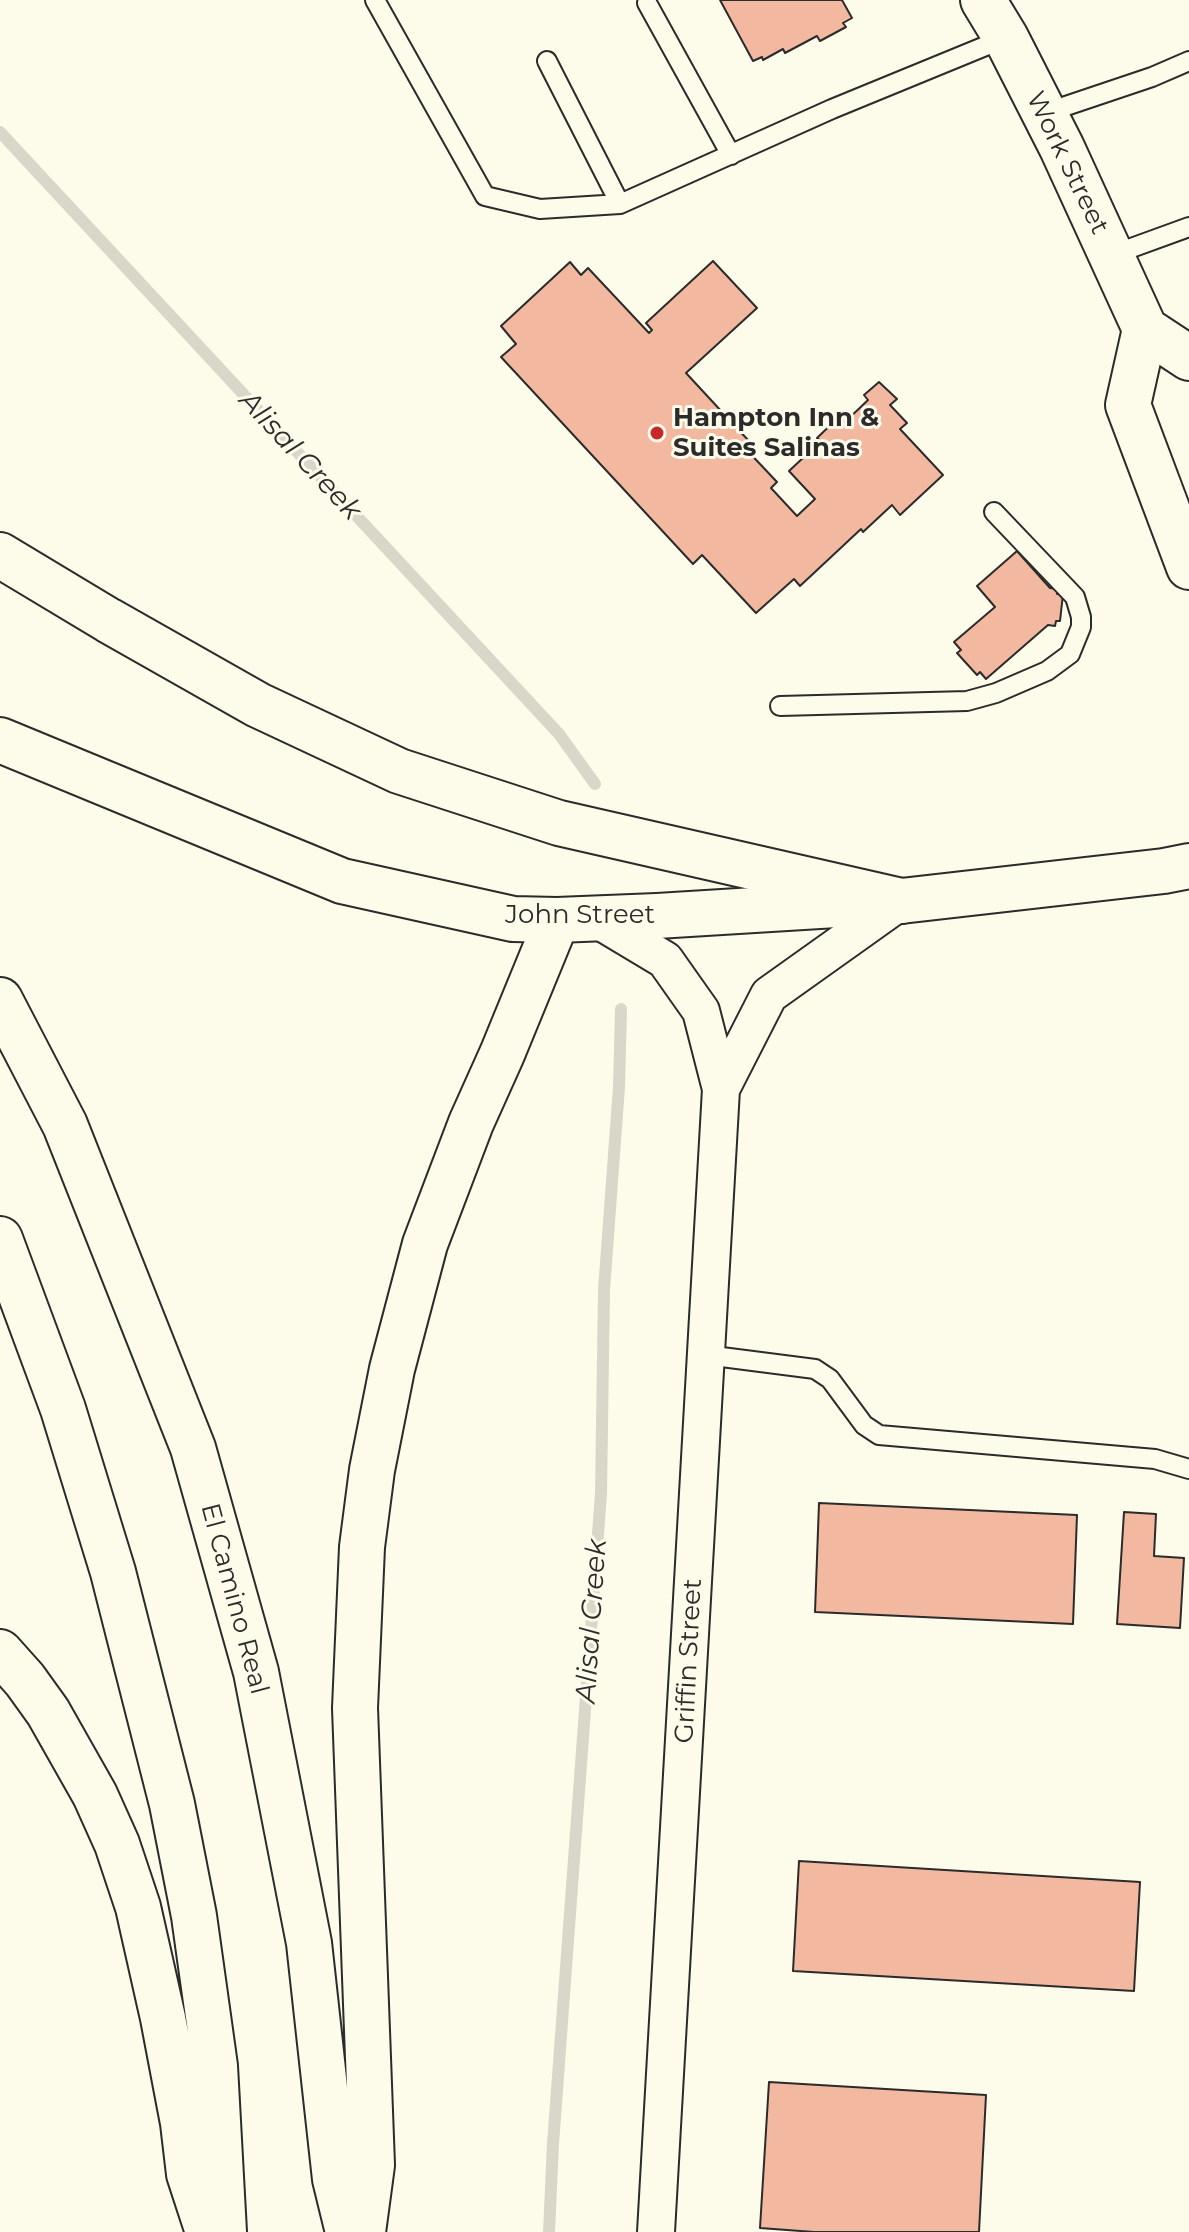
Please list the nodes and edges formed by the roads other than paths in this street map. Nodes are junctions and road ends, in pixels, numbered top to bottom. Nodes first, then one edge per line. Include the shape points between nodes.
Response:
1 (375, 0) edge
2 (983, 0) edge
3 (647, 3) dead end
4 (1006, 38) junction
5 (547, 61) dead end
6 (1189, 61) edge
7 (1044, 114) junction
8 (731, 155) junction
9 (620, 204) junction
10 (1189, 227) edge
11 (1112, 255) junction
12 (1145, 329) junction
13 (1189, 358) edge
14 (994, 512) dead end
15 (0, 555) edge
16 (1189, 567) edge
17 (780, 706) dead end
18 (15, 747) edge
19 (1189, 866) edge
20 (901, 901) junction
21 (576, 919) junction
22 (0, 1000) edge
23 (721, 1089) junction
24 (0, 1239) edge
25 (706, 1355) junction
26 (1189, 1469) edge
27 (0, 1652) edge
28 (208, 2232) edge
29 (224, 2232) edge
30 (348, 2232) edge
31 (363, 2232) edge
32 (656, 2232) edge

1 - 9 lane via 485,196 540,209
2 - 4 main road, Work Street
3 - 8 lane
4 - 7 main road, Work Street
4 - 8 lane
5 - 9 lane
6 - 7 lane
7 - 11 main road, Work Street
8 - 9 lane
10 - 11 lane
11 - 12 main road, Work Street
12 - 13 main road
12 - 16 main road via 1128,405
14 - 17 lane via 1075,597 1081,627 1070,654 1047,671 967,701
15 - 20 main road via 258,705 399,771 559,823
18 - 21 main road, John Street via 342,881 513,919
19 - 20 main road, John Street
20 - 21 main road, John Street
20 - 23 street, Griffin Street via 769,995
21 - 23 street, Griffin Street via 665,960 701,1011
21 - 31 main road via 502,1054 425,1244 372,1470 362,1547 355,1708 372,2165
22 - 30 main road, El Camino Real via 65,1125 193,1448 262,1702 309,1943 335,2179
23 - 25 street, Griffin Street
24 - 29 main road via 63,1409 104,1542 172,1804 215,2066
25 - 26 lane via 815,1369 879,1435 1155,1459
25 - 32 street, Griffin Street
27 - 28 main road via 48,1712 117,1844 138,1907 189,2174

